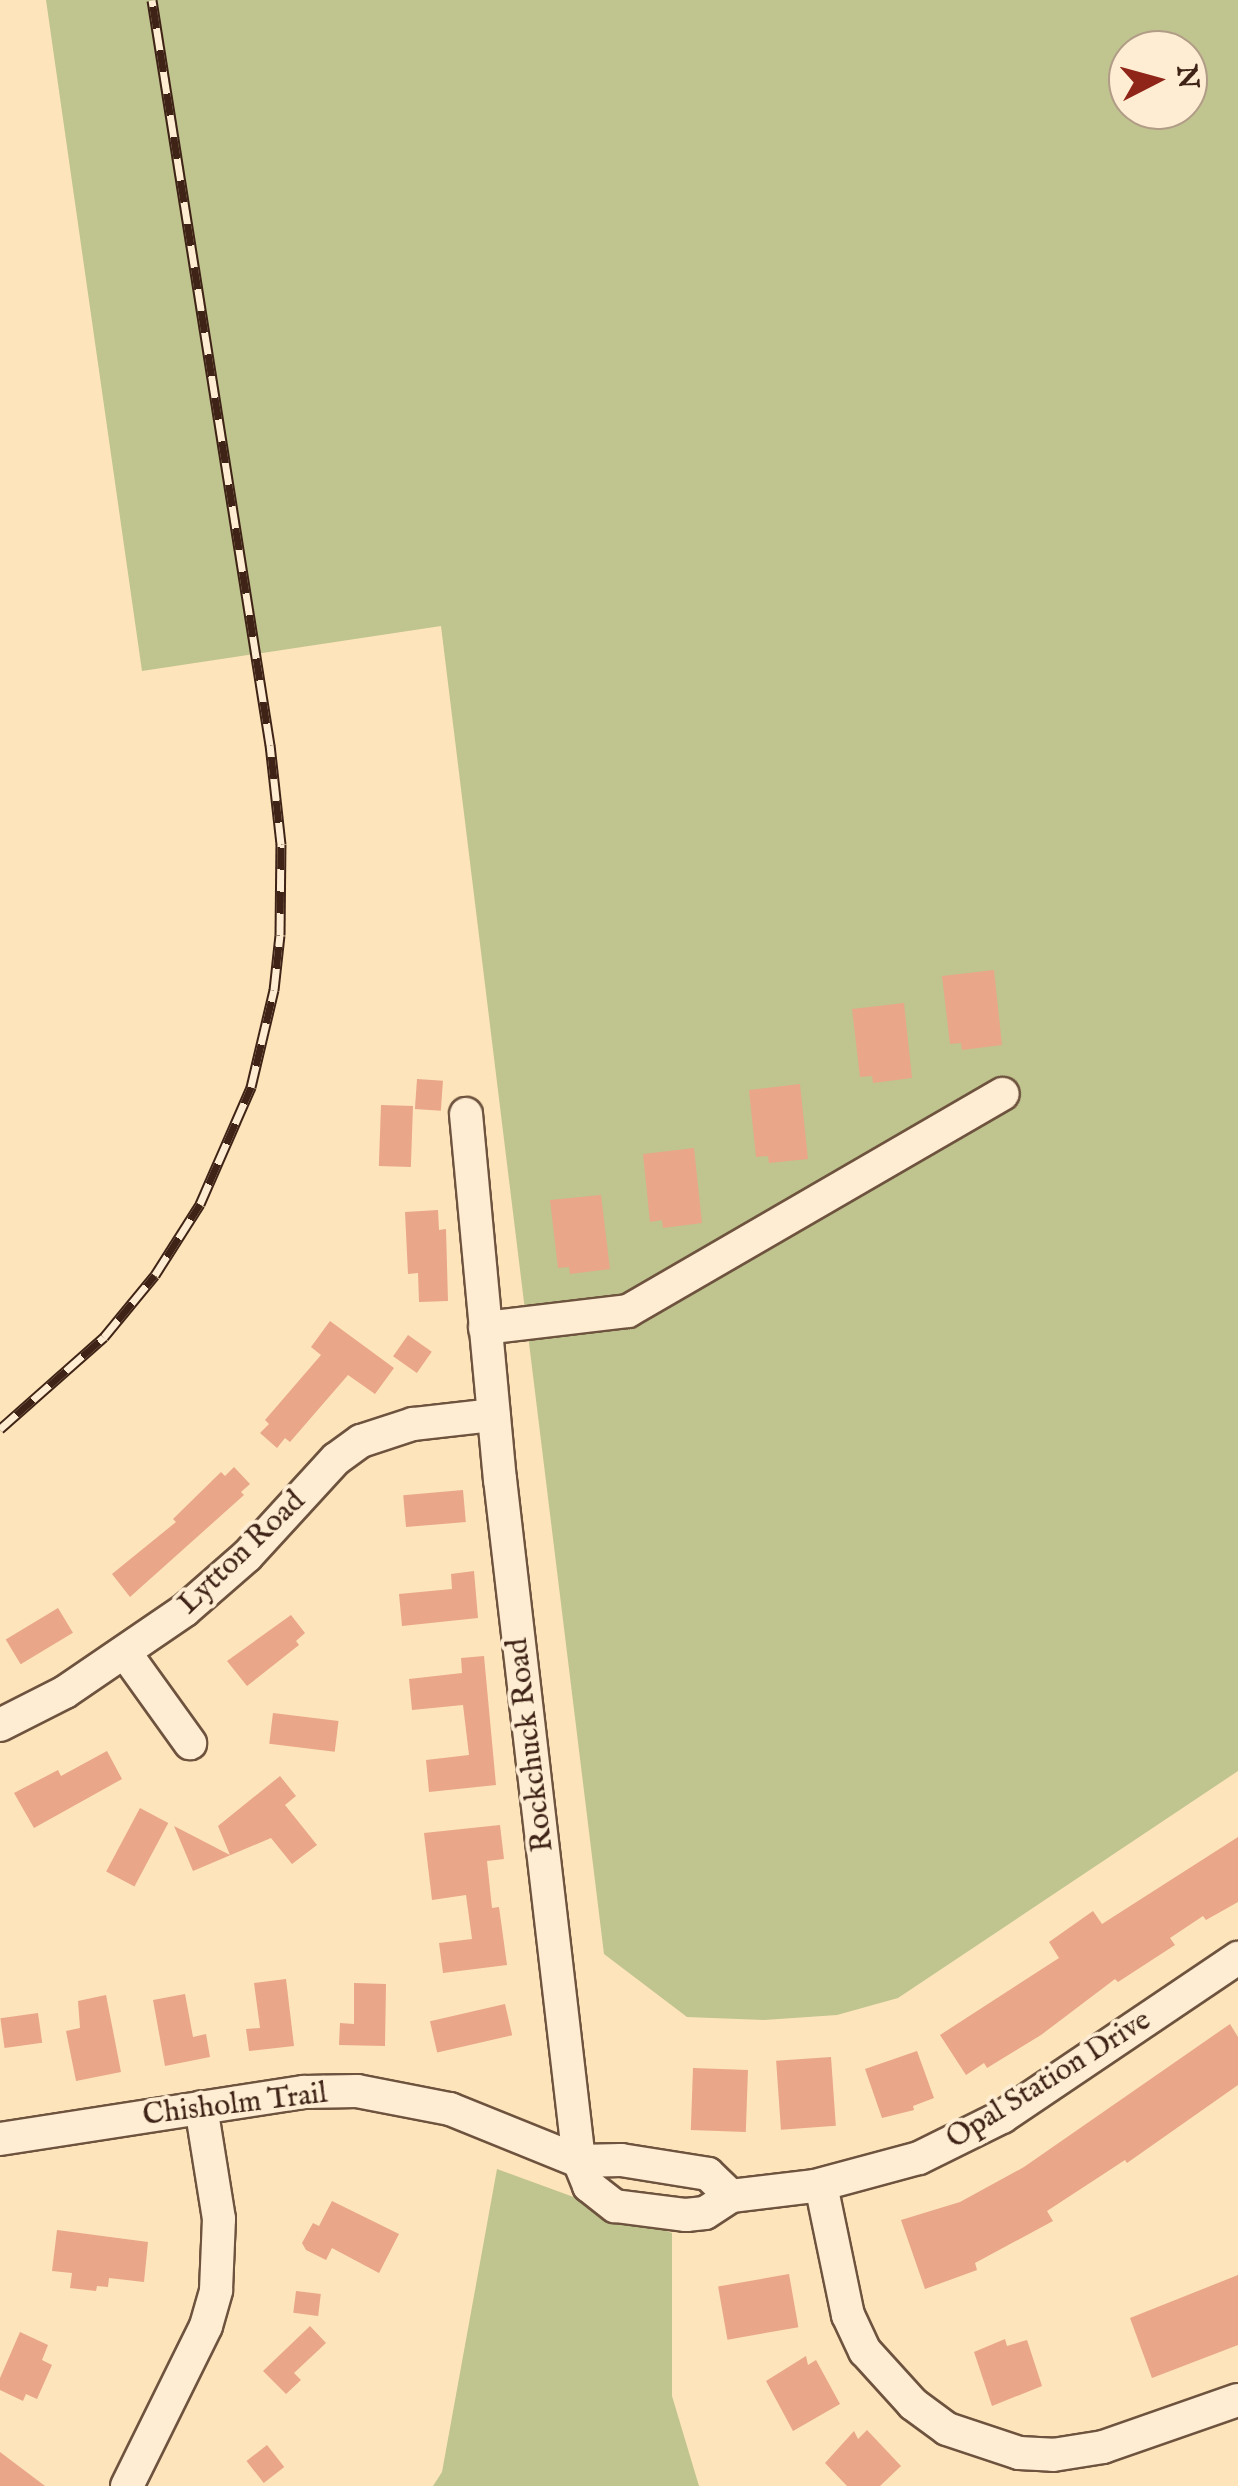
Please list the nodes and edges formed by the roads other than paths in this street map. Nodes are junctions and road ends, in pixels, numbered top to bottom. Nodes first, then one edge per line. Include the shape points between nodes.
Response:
1 (1003, 1094) dead end
2 (466, 1114) dead end
3 (485, 1328) junction
4 (493, 1415) junction
5 (126, 1654) junction
6 (0, 1725) edge
7 (190, 1743) dead end
8 (1238, 1958) edge
9 (201, 2107) junction
10 (0, 2139) edge
11 (580, 2161) junction
12 (821, 2184) junction
13 (731, 2196) junction
14 (1238, 2400) edge
15 (127, 2486) edge

1 - 3 street via 628,1311
2 - 3 street, Rockchuck Road
3 - 4 street, Rockchuck Road
4 - 5 street, Lytton Road via 413,1424 361,1440 247,1556
4 - 11 street, Rockchuck Road
5 - 6 street, Lytton Road
5 - 7 street
8 - 12 street, Opal Station Drive via 988,2124 918,2158
9 - 10 street, Chisholm Trail
9 - 11 street, Chisholm Trail via 357,2091 450,2109
9 - 15 street via 219,2219 216,2290 206,2326
11 - 13 street via 621,2160 708,2174
11 - 13 street, Opal Station Drive via 589,2186 615,2206 686,2215 705,2213
12 - 13 street, Opal Station Drive
12 - 14 street via 843,2296 864,2351 912,2404 948,2429 1019,2453 1053,2455 1118,2443

